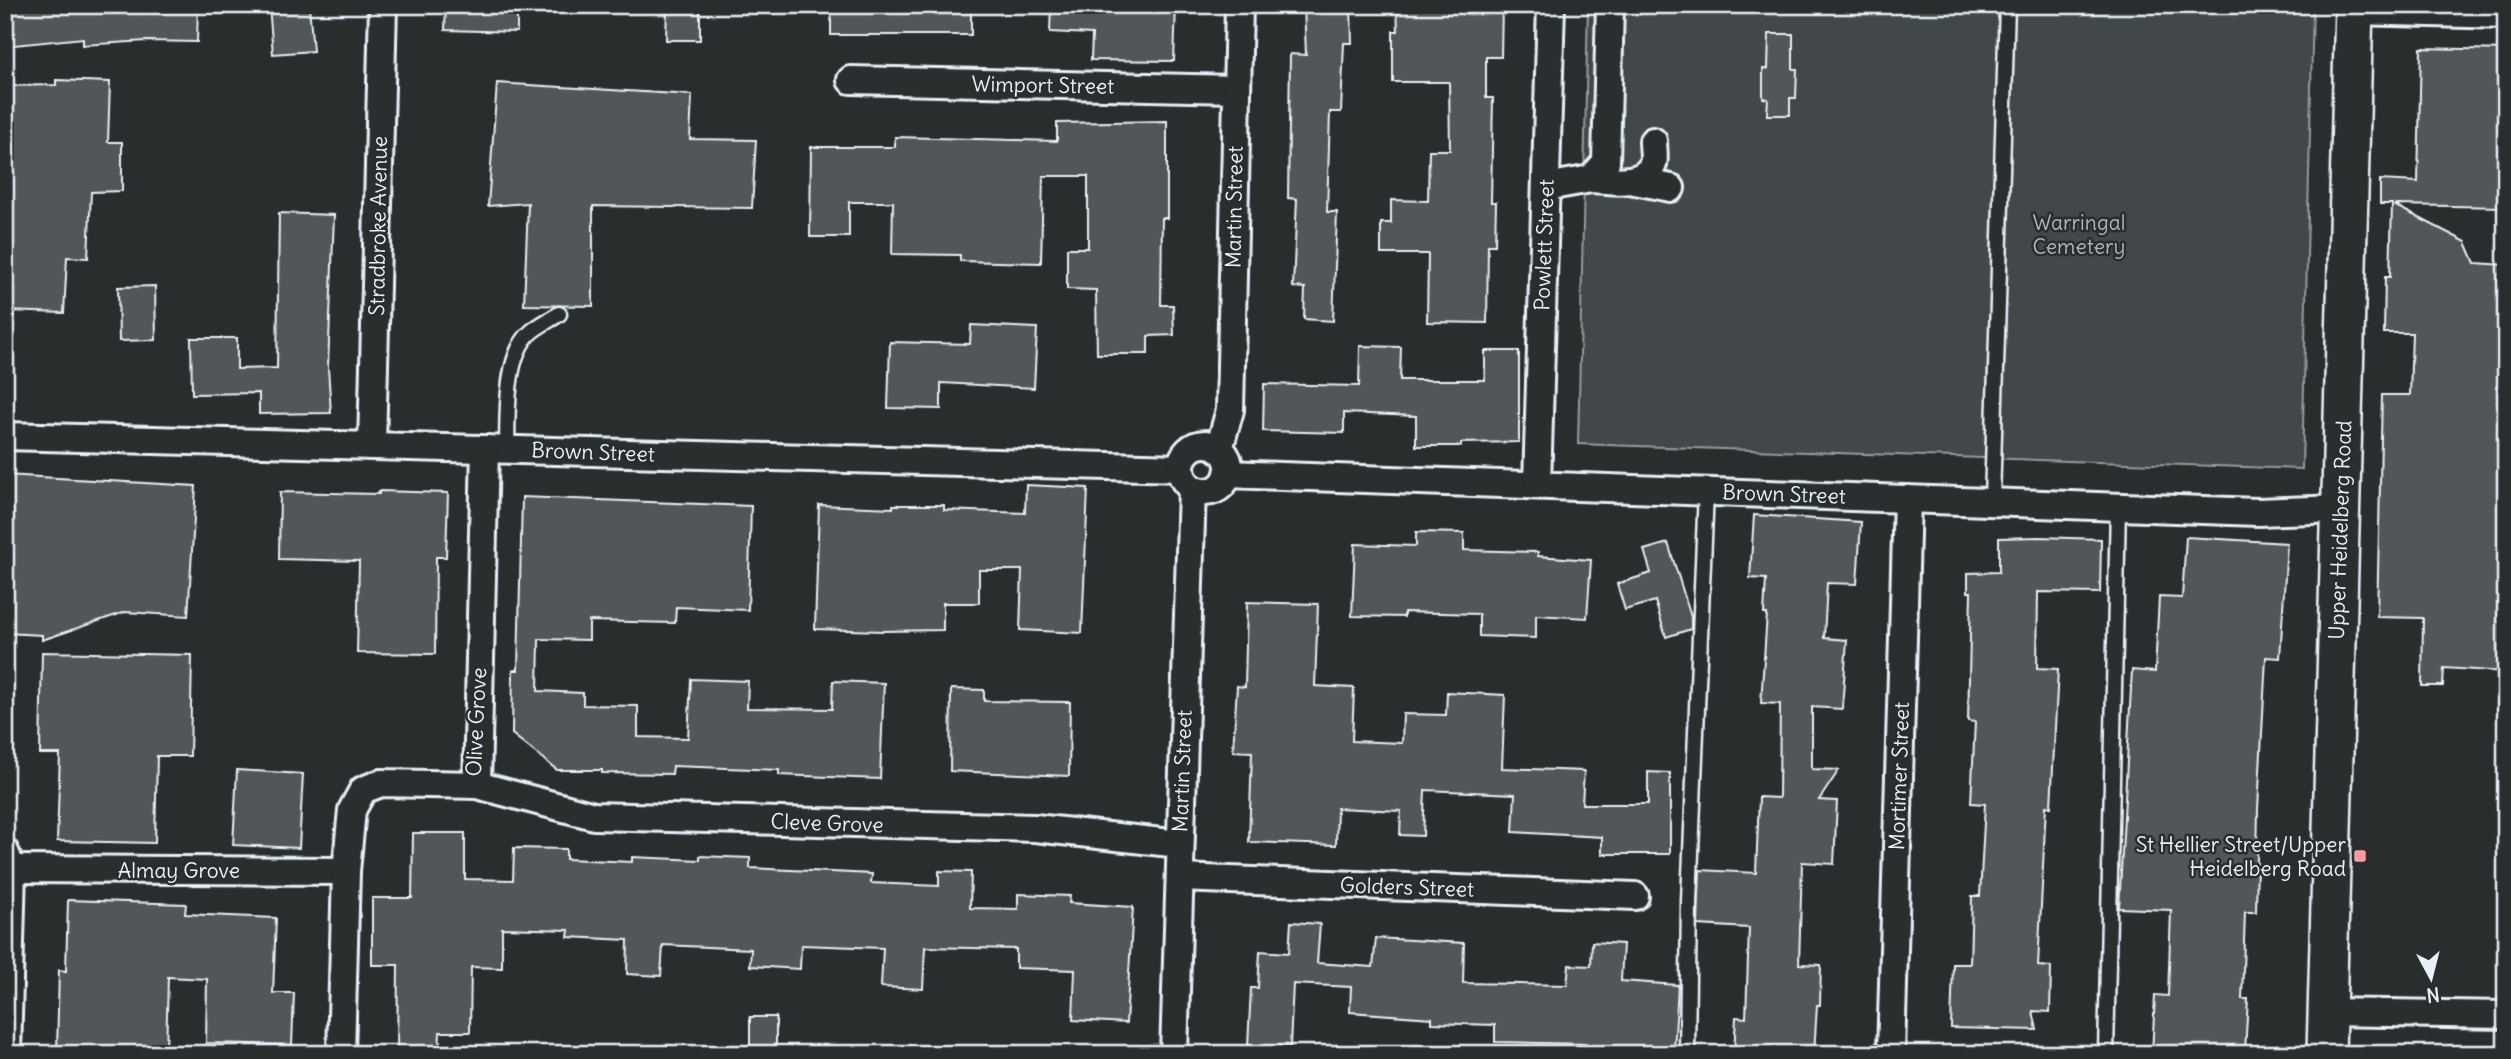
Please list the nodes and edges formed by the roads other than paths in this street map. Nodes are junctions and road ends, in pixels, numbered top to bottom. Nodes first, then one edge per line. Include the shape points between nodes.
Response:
1 (383, 5) edge
2 (1239, 5) edge
3 (1551, 5) edge
4 (1610, 5) edge
5 (2007, 5) edge
6 (2354, 8) edge
7 (2506, 15) edge
8 (850, 80) dead end
9 (1236, 89) junction
10 (1653, 142) dead end
11 (1591, 179) junction
12 (1630, 180) junction
13 (1546, 187) junction
14 (1671, 188) dead end
15 (559, 314) dead end
16 (5, 436) edge
17 (372, 446) junction
18 (496, 449) junction
19 (1219, 449) junction
20 (1228, 474) junction
21 (1186, 478) junction
22 (1537, 485) junction
23 (1706, 491) junction
24 (1907, 499) junction
25 (1992, 500) junction
26 (2118, 506) junction
27 (2340, 509) junction
28 (477, 785) junction
29 (1180, 844) junction
30 (9, 860) edge
31 (346, 871) junction
32 (1180, 878) junction
33 (1635, 896) dead end
34 (2327, 1012) junction
35 (2506, 1015) edge
36 (7, 1054) edge
37 (341, 1054) edge
38 (1174, 1054) edge
39 (1687, 1054) edge
40 (1891, 1054) edge
41 (2106, 1054) edge
42 (2326, 1054) edge

1 - 17 street, Stradbroke Avenue
2 - 9 street, Martin Street
3 - 13 street, Powlett Street
4 - 11 street via 1606,162
5 - 25 lane
6 - 7 street
6 - 27 main road, Upper Heidelberg Road
8 - 9 street, Wimport Street
9 - 19 street, Martin Street via 1230,410
10 - 12 street via 1653,164
11 - 12 street
11 - 13 street
12 - 14 street
13 - 22 street, Powlett Street
15 - 18 lane via 530,333 517,351
16 - 17 street, Brown Street
17 - 18 street, Brown Street
18 - 21 street, Brown Street
18 - 28 street, Olive Grove
19 - 20 street via 1227,460
19 - 21 street via 1205,443 1185,454
20 - 21 street via 1214,490 1200,491
20 - 22 street, Brown Street
21 - 29 street, Martin Street
22 - 23 street, Brown Street
23 - 24 street, Brown Street
23 - 39 lane
24 - 25 street, Brown Street
24 - 40 street, Mortimer Street
25 - 26 street, Brown Street
26 - 27 street, Brown Street via 2258,512
26 - 41 lane
27 - 34 main road, Upper Heidelberg Road
28 - 29 street, Cleve Grove via 594,816 1035,828
28 - 31 street, Olive Grove via 381,783 363,790 352,810
29 - 32 street, Martin Street
30 - 31 street, Almay Grove
30 - 36 street, Almay Grove
31 - 37 street, Olive Grove
32 - 33 street, Golders Street
32 - 38 street, Martin Street
34 - 35 street
34 - 42 main road, Upper Heidelberg Road

